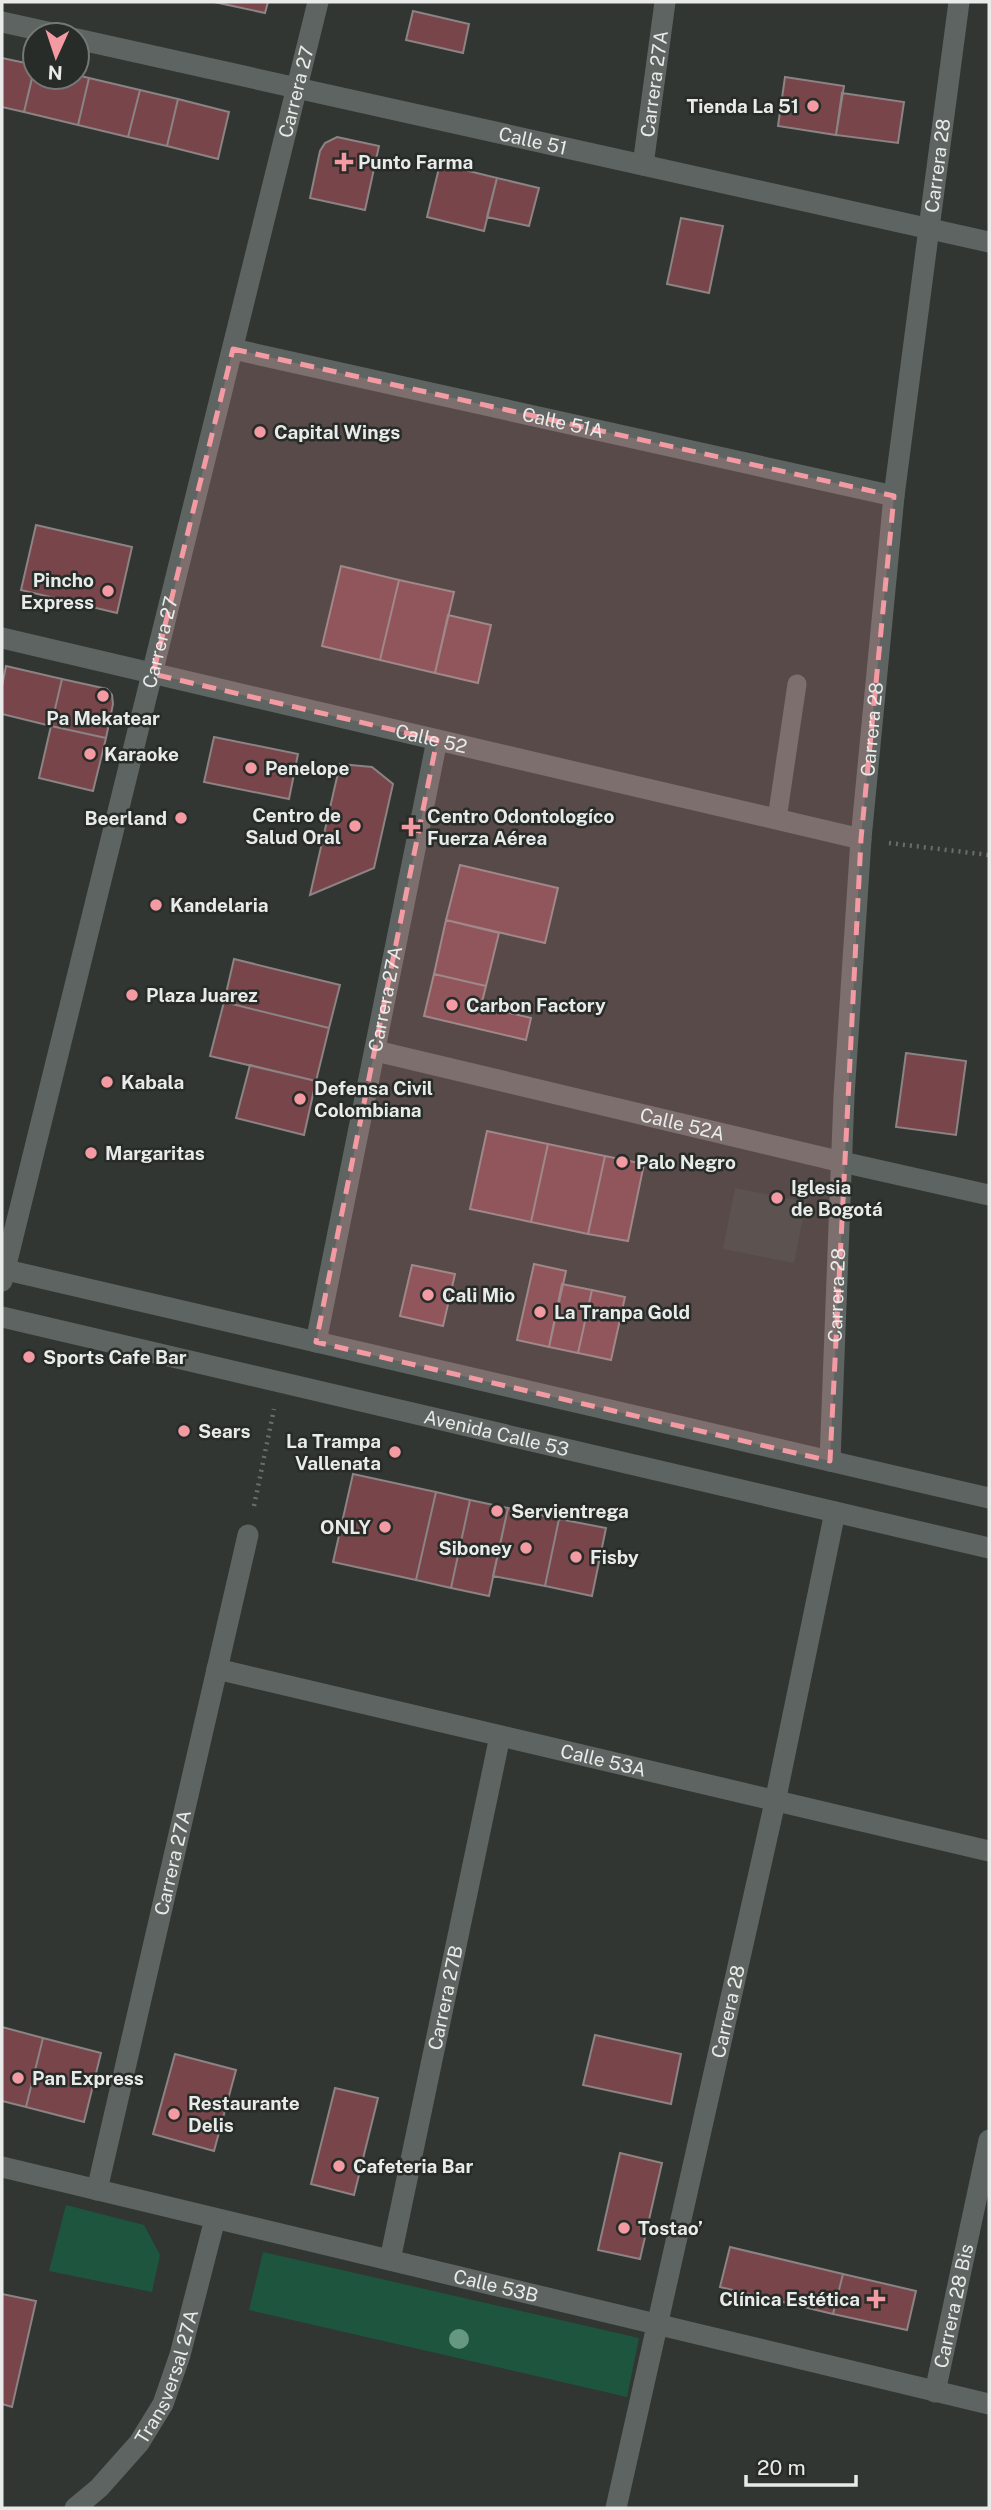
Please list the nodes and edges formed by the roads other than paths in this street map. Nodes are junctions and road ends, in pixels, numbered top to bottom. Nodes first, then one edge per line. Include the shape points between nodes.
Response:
1 (318, 2) edge
2 (665, 2) edge
3 (959, 2) edge
4 (2, 22) edge
5 (21, 26) edge
6 (91, 41) edge
7 (298, 88) junction
8 (643, 165) junction
9 (929, 228) junction
10 (989, 242) edge
11 (233, 349) junction
12 (894, 496) junction
13 (2, 638) edge
14 (153, 674) junction
15 (797, 684) dead end
16 (437, 740) junction
17 (777, 819) junction
18 (860, 839) junction
19 (376, 1051) junction
20 (842, 1162) junction
21 (989, 1195) edge
22 (3, 1274) edge
23 (2, 1317) edge
24 (316, 1342) junction
25 (830, 1461) junction
26 (989, 1498) edge
27 (835, 1512) junction
28 (248, 1535) road end
29 (989, 1548) edge
30 (217, 1668) junction
31 (500, 1736) junction
32 (775, 1802) junction
33 (989, 1851) edge
34 (989, 2140) edge
35 (2, 2167) edge
36 (97, 2190) junction
37 (215, 2218) junction
38 (390, 2260) junction
39 (658, 2325) junction
40 (935, 2392) junction
41 (989, 2404) edge
42 (75, 2508) edge
43 (616, 2508) edge

1 - 7 street, Carrera 27
2 - 8 street, Carrera 27A
3 - 9 street, Carrera 28
4 - 5 street
6 - 7 street, Calle 51
7 - 8 street, Calle 51
7 - 11 street, Carrera 27
8 - 9 street, Calle 51
9 - 10 street, Calle 51
9 - 12 street, Carrera 28
11 - 12 street, Calle 51A
11 - 14 street, Carrera 27
12 - 18 street, Carrera 28
13 - 14 street, Calle 52
14 - 16 street, Calle 52
14 - 22 street, Carrera 27
15 - 17 lane
16 - 17 street, Calle 52
16 - 19 street, Carrera 27A
17 - 18 street, Calle 52
18 - 20 street, Carrera 28
19 - 20 street, Calle 52A
19 - 24 street, Carrera 27A
20 - 21 street, Calle 52A
20 - 25 street, Carrera 28
22 - 24 street
23 - 27 street, Avenida Calle 53
24 - 25 street
25 - 26 street
27 - 29 street, Avenida Calle 53
27 - 32 street, Carrera 28
28 - 30 street, Carrera 27A
30 - 31 street, Calle 53A
30 - 36 street, Carrera 27A
31 - 32 street, Calle 53A
31 - 38 street, Carrera 27B
32 - 33 street, Calle 53A
32 - 39 street, Carrera 28
34 - 40 street, Carrera 28 Bis
35 - 36 street, Calle 53B
36 - 37 street, Calle 53B
37 - 38 street, Calle 53B
37 - 42 street, Transversal 27A via 163,2404 139,2443
38 - 39 street, Calle 53B
39 - 40 street, Calle 53B
39 - 43 street, Carrera 28
40 - 41 street, Calle 53B

